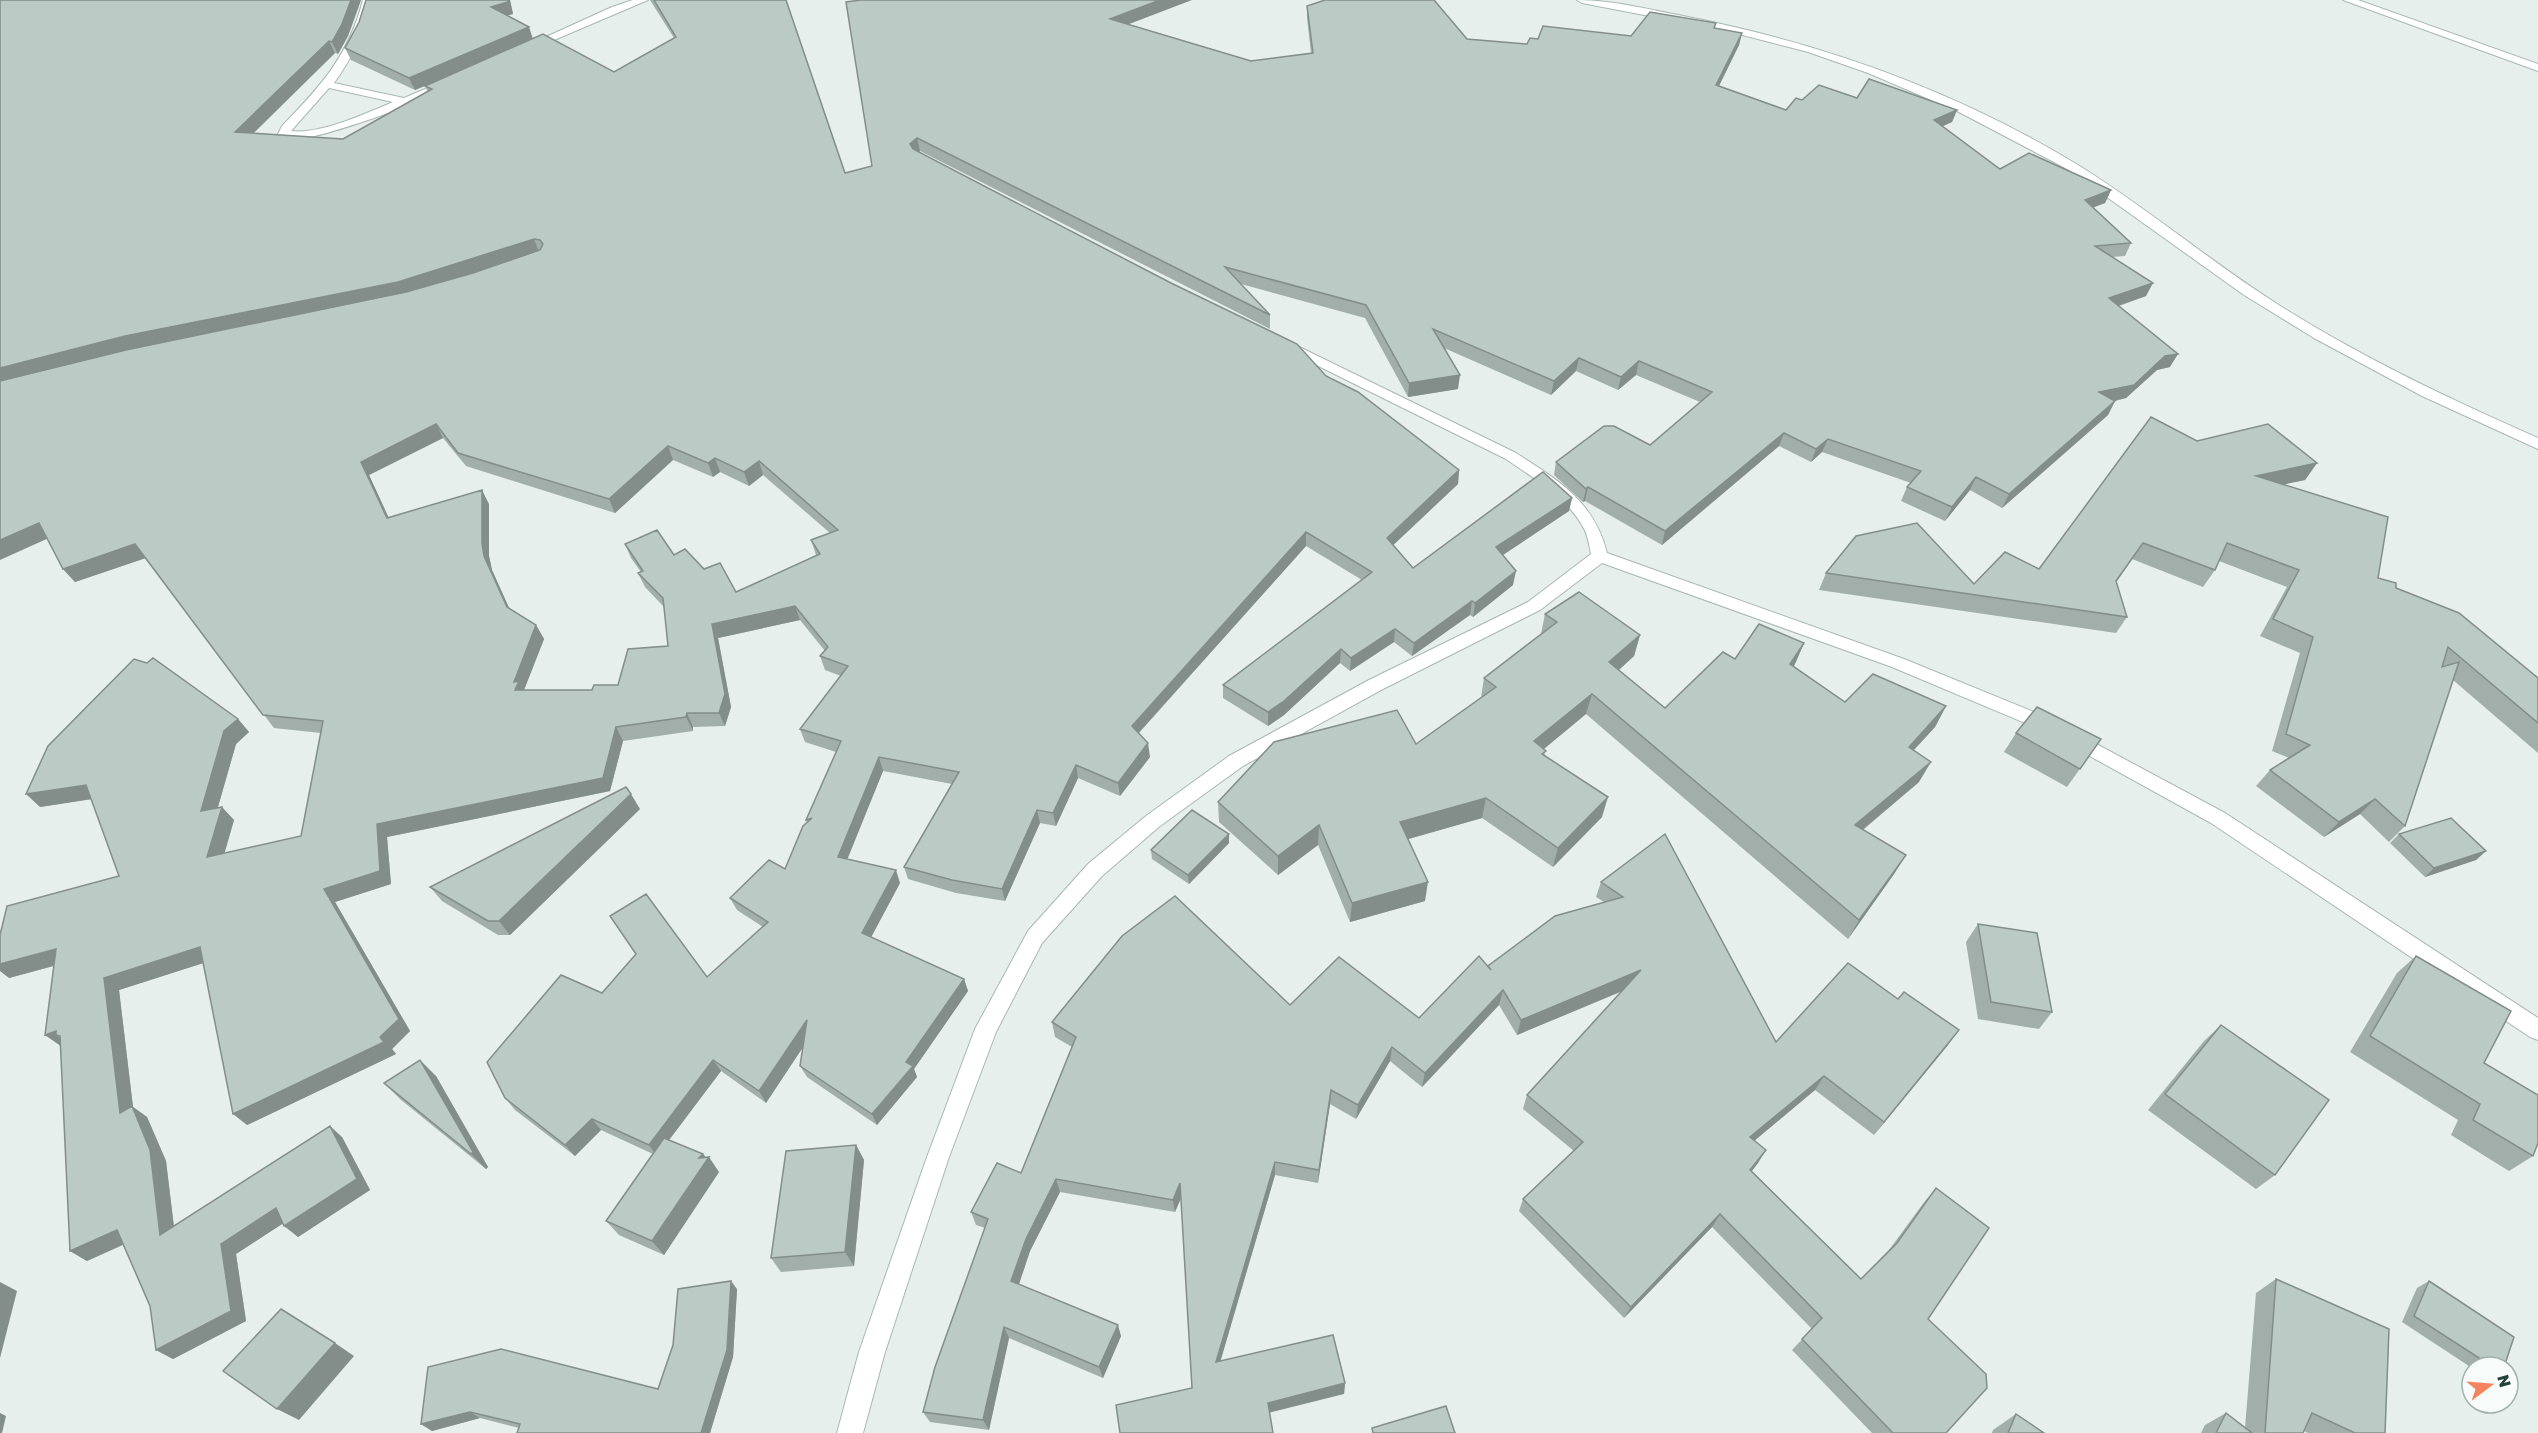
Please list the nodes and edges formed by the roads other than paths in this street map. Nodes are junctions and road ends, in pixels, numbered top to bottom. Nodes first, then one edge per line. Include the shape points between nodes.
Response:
1 (368, 0) edge
2 (644, 0) edge
3 (1582, 0) edge
4 (2348, 0) edge
5 (522, 50) edge
6 (2538, 68) edge
7 (459, 78) edge
8 (329, 85) junction
9 (404, 101) junction
10 (1275, 339) edge
11 (2538, 444) edge
12 (1600, 556) junction
13 (2538, 1030) edge
14 (850, 1433) edge

1 - 8 street via 348,56
2 - 5 street
3 - 11 street via 1804,48 1958,108 2049,153 2305,326
4 - 6 street
7 - 9 street
8 - 9 street
8 - 9 street via 284,134 289,137 321,130
10 - 12 street via 1510,456 1543,477 1574,504 1592,529
12 - 13 street via 1898,663 2053,727 2218,818
12 - 14 street via 1534,606 1375,685 1236,761 1153,821 1095,870 1035,937 986,1029 938,1157 872,1352

